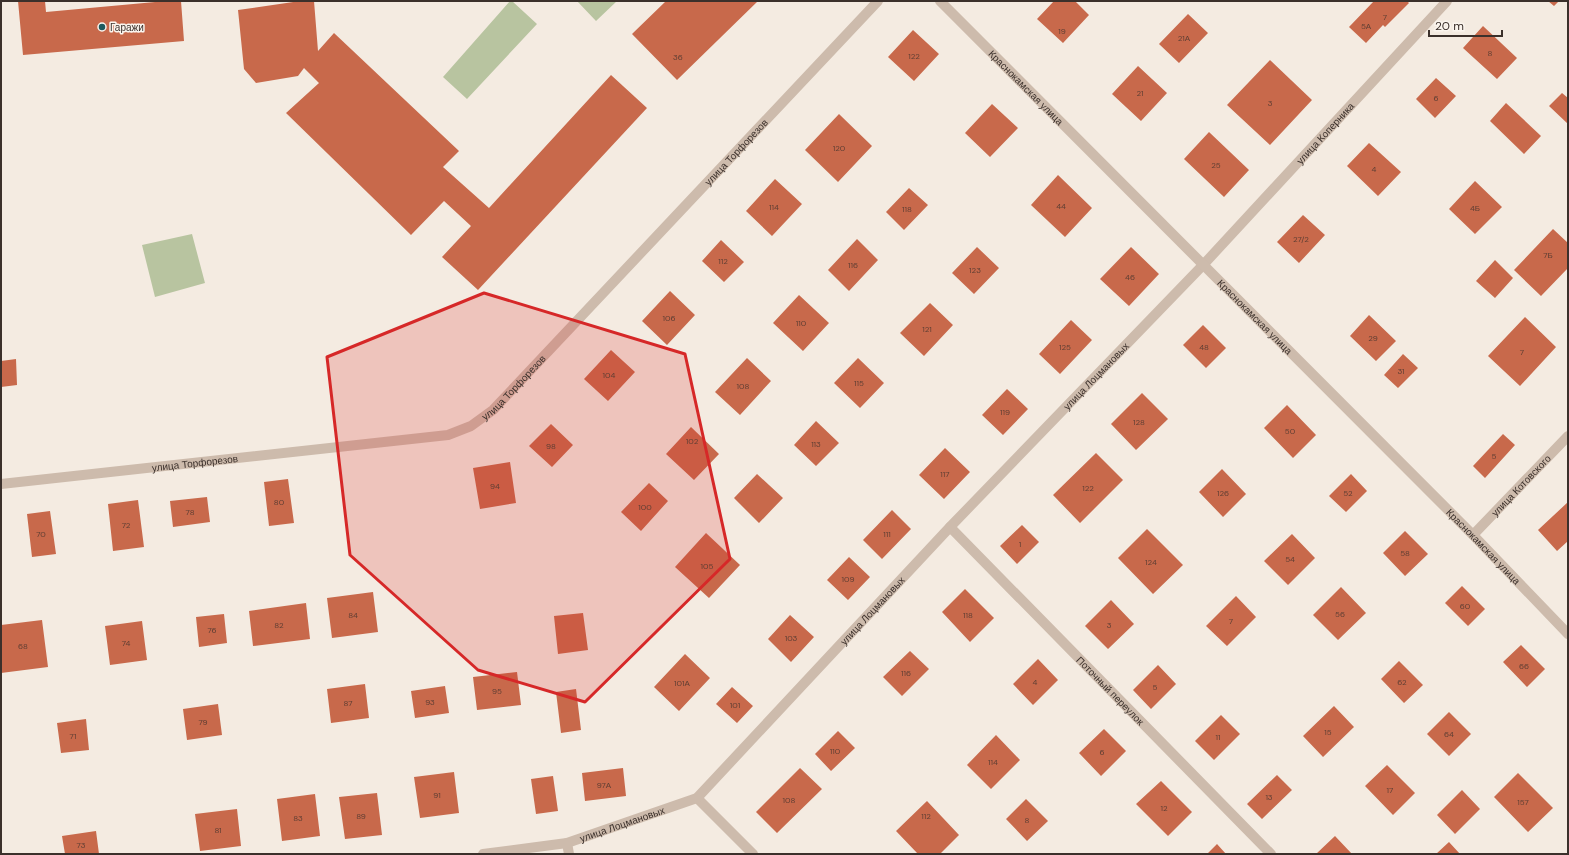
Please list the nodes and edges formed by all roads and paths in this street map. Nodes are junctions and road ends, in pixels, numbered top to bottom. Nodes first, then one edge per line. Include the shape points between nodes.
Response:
1 (878, 1) edge
2 (940, 1) edge
3 (1447, 1) edge
4 (1204, 264) junction
5 (1568, 436) edge
6 (1, 484) edge
7 (950, 527) junction
8 (1472, 535) junction
9 (1568, 634) edge
10 (697, 798) junction
11 (567, 843) junction
12 (483, 854) edge
13 (569, 854) edge
14 (753, 854) edge
15 (1271, 854) edge

1 - 6 street, улица Торфорезов via 493,410 471,426 448,435
2 - 4 street, Краснокамская улица
3 - 4 street, улица Коперника
4 - 7 street, улица Лоцмановых
4 - 8 street, Краснокамская улица
5 - 8 street, улица Котовского
7 - 10 street, улица Лоцмановых
7 - 15 street, Поточный переулок
8 - 9 street, Краснокамская улица
10 - 11 street, улица Лоцмановых
10 - 14 street
11 - 12 street, улица Лоцмановых
11 - 13 street

